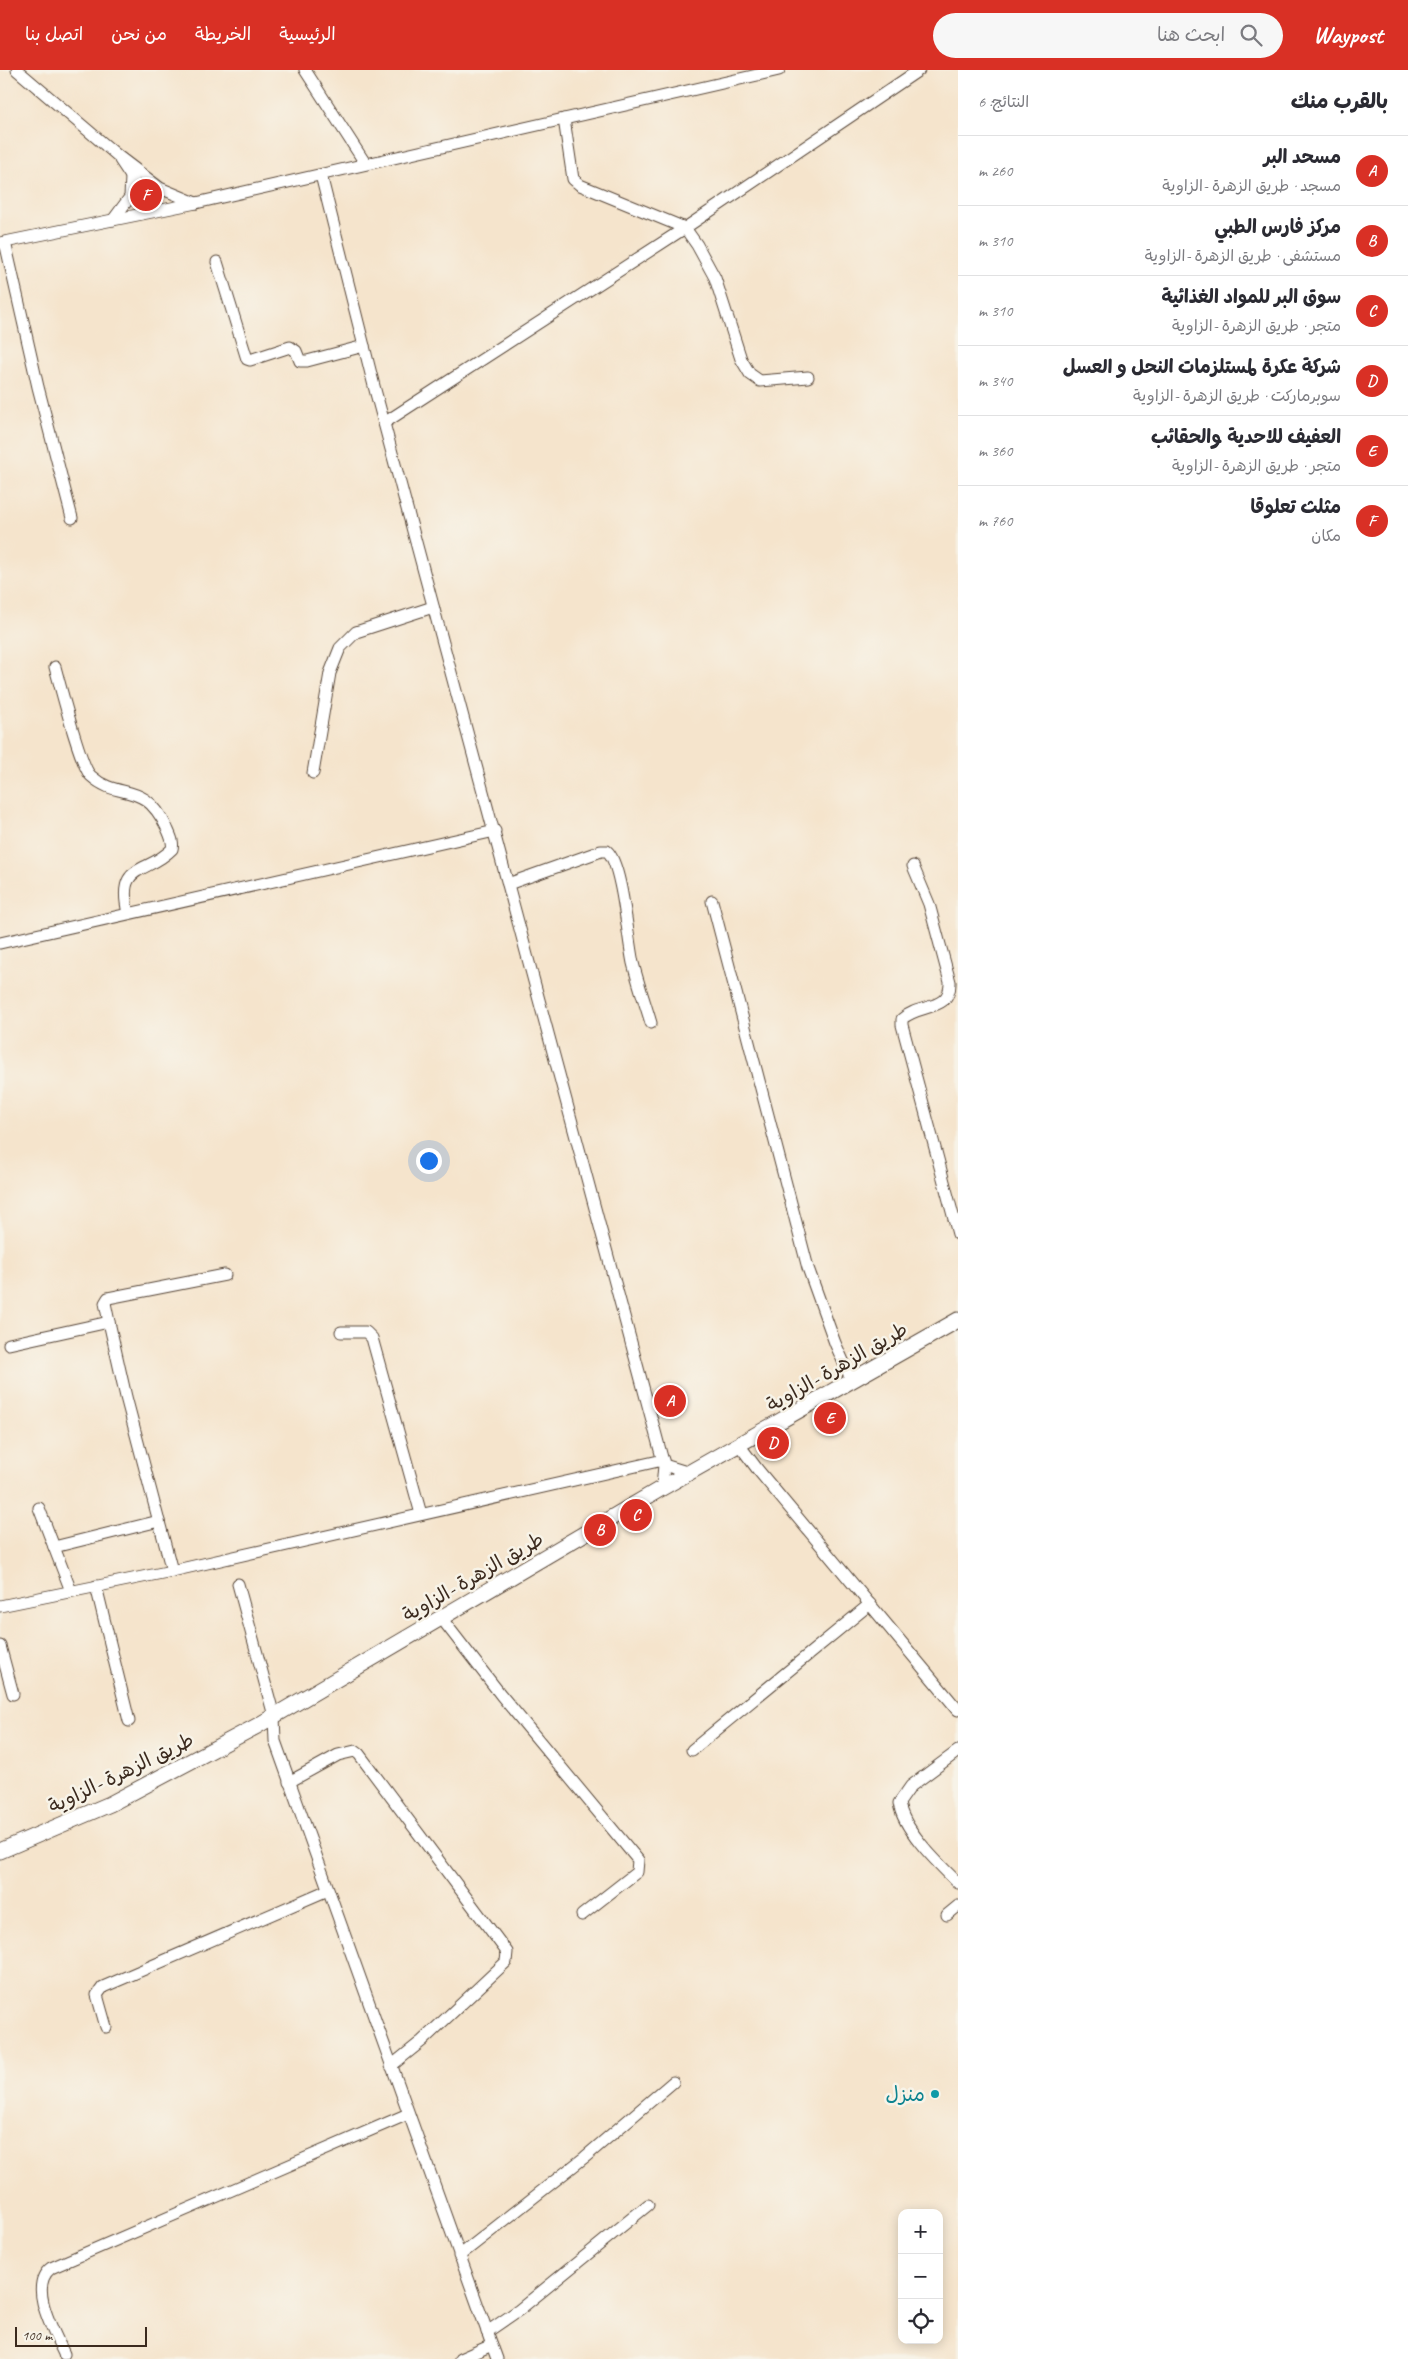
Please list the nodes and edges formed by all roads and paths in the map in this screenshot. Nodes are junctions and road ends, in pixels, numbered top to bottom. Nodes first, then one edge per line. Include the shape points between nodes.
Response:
1 (17, 70) edge
2 (305, 70) edge
3 (779, 70) edge
4 (919, 70) edge
5 (564, 119) junction
6 (118, 156) junction
7 (365, 163) junction
8 (321, 175) junction
9 (131, 177) junction
10 (160, 188) junction
11 (196, 203) junction
12 (157, 211) junction
13 (113, 220) junction
14 (684, 228) junction
15 (2, 242) edge
16 (217, 262) dead end
17 (364, 346) junction
18 (808, 377) dead end
19 (384, 423) junction
20 (72, 518) dead end
21 (433, 607) junction
22 (55, 667) dead end
23 (313, 773) dead end
24 (495, 831) junction
25 (913, 866) dead end
26 (508, 884) junction
27 (712, 901) dead end
28 (128, 913) junction
29 (0, 944) edge
30 (651, 1023) dead end
31 (958, 1234) edge
32 (225, 1275) dead end
33 (958, 1320) edge
34 (109, 1322) junction
35 (341, 1332) dead end
36 (9, 1344) dead end
37 (852, 1381) junction
38 (740, 1446) junction
39 (664, 1462) junction
40 (690, 1474) junction
41 (662, 1488) junction
42 (39, 1508) dead end
43 (421, 1514) junction
44 (159, 1521) junction
45 (54, 1547) junction
46 (172, 1571) junction
47 (238, 1584) dead end
48 (96, 1586) junction
49 (71, 1591) junction
50 (870, 1604) junction
51 (0, 1606) edge
52 (442, 1619) junction
53 (0, 1646) edge
54 (13, 1694) dead end
55 (958, 1710) edge
56 (274, 1716) junction
57 (129, 1721) dead end
58 (257, 1726) junction
59 (275, 1741) junction
60 (692, 1750) dead end
61 (958, 1751) edge
62 (289, 1782) junction
63 (0, 1851) edge
64 (958, 1883) edge
65 (328, 1890) junction
66 (958, 1906) edge
67 (582, 1915) dead end
68 (947, 1916) dead end
69 (106, 2027) dead end
70 (391, 2066) junction
71 (673, 2082) dead end
72 (408, 2114) junction
73 (648, 2206) dead end
74 (459, 2256) junction
75 (487, 2332) junction
76 (492, 2345) junction
77 (64, 2354) dead end
78 (460, 2359) edge
79 (497, 2359) edge

1 - 6 street
2 - 7 street
3 - 5 street
4 - 14 street
5 - 7 street
5 - 14 street via 573,179 580,185
6 - 9 street
6 - 10 street
7 - 8 street
8 - 11 street
8 - 17 street
9 - 12 street
9 - 13 street via 130,197
10 - 11 street
10 - 12 street
11 - 12 street
12 - 13 street
13 - 15 street
14 - 18 street via 698,245 715,278 741,360 750,374 760,381
14 - 19 street
15 - 20 street
16 - 17 street via 247,359 290,347 296,351 300,361 307,361
17 - 19 street
19 - 21 street
21 - 23 street via 356,632 340,648 330,673
21 - 24 street
22 - 28 street via 88,774 105,785 131,792 150,802 158,811 172,841 172,850 168,854 140,868 129,878 125,900
24 - 26 street
24 - 28 street
25 - 31 street via 929,904 950,992 940,1002 907,1014 902,1025
26 - 30 street via 601,851 612,855 633,963
26 - 39 street
27 - 37 street via 808,1268
28 - 29 street
32 - 34 street via 108,1298 105,1303
33 - 37 main road, طريق الزهرة -الزاوية
34 - 36 street
34 - 44 street
35 - 43 street via 366,1332 372,1338
37 - 38 main road, طريق الزهرة -الزاوية
38 - 40 main road, طريق الزهرة -الزاوية
38 - 50 street
39 - 40 street
39 - 41 street
39 - 43 street
40 - 41 main road, طريق الزهرة -الزاوية
41 - 52 main road, طريق الزهرة -الزاوية
42 - 45 street
43 - 46 street
44 - 45 street
44 - 46 street
45 - 49 street
46 - 48 street
47 - 56 street
48 - 49 street
48 - 57 street
49 - 51 street
50 - 55 street
50 - 60 street
52 - 56 main road, طريق الزهرة -الزاوية
52 - 67 street via 638,1860 637,1872
53 - 54 street
56 - 58 main road, طريق الزهرة -الزاوية
56 - 59 street
58 - 59 street
58 - 63 main road, طريق الزهرة -الزاوية via 110,1804
59 - 62 street
61 - 64 street via 911,1786 899,1803 900,1812 912,1832
62 - 65 street
62 - 70 street via 338,1755 355,1751 359,1754 507,1952 506,1962
65 - 69 street via 103,1987 97,1995
65 - 70 street
66 - 68 street
70 - 72 street
71 - 74 street via 585,2157
72 - 74 street
72 - 77 street via 45,2272 40,2286 48,2318
73 - 75 street
74 - 75 street
75 - 76 street
76 - 78 street
76 - 79 street

